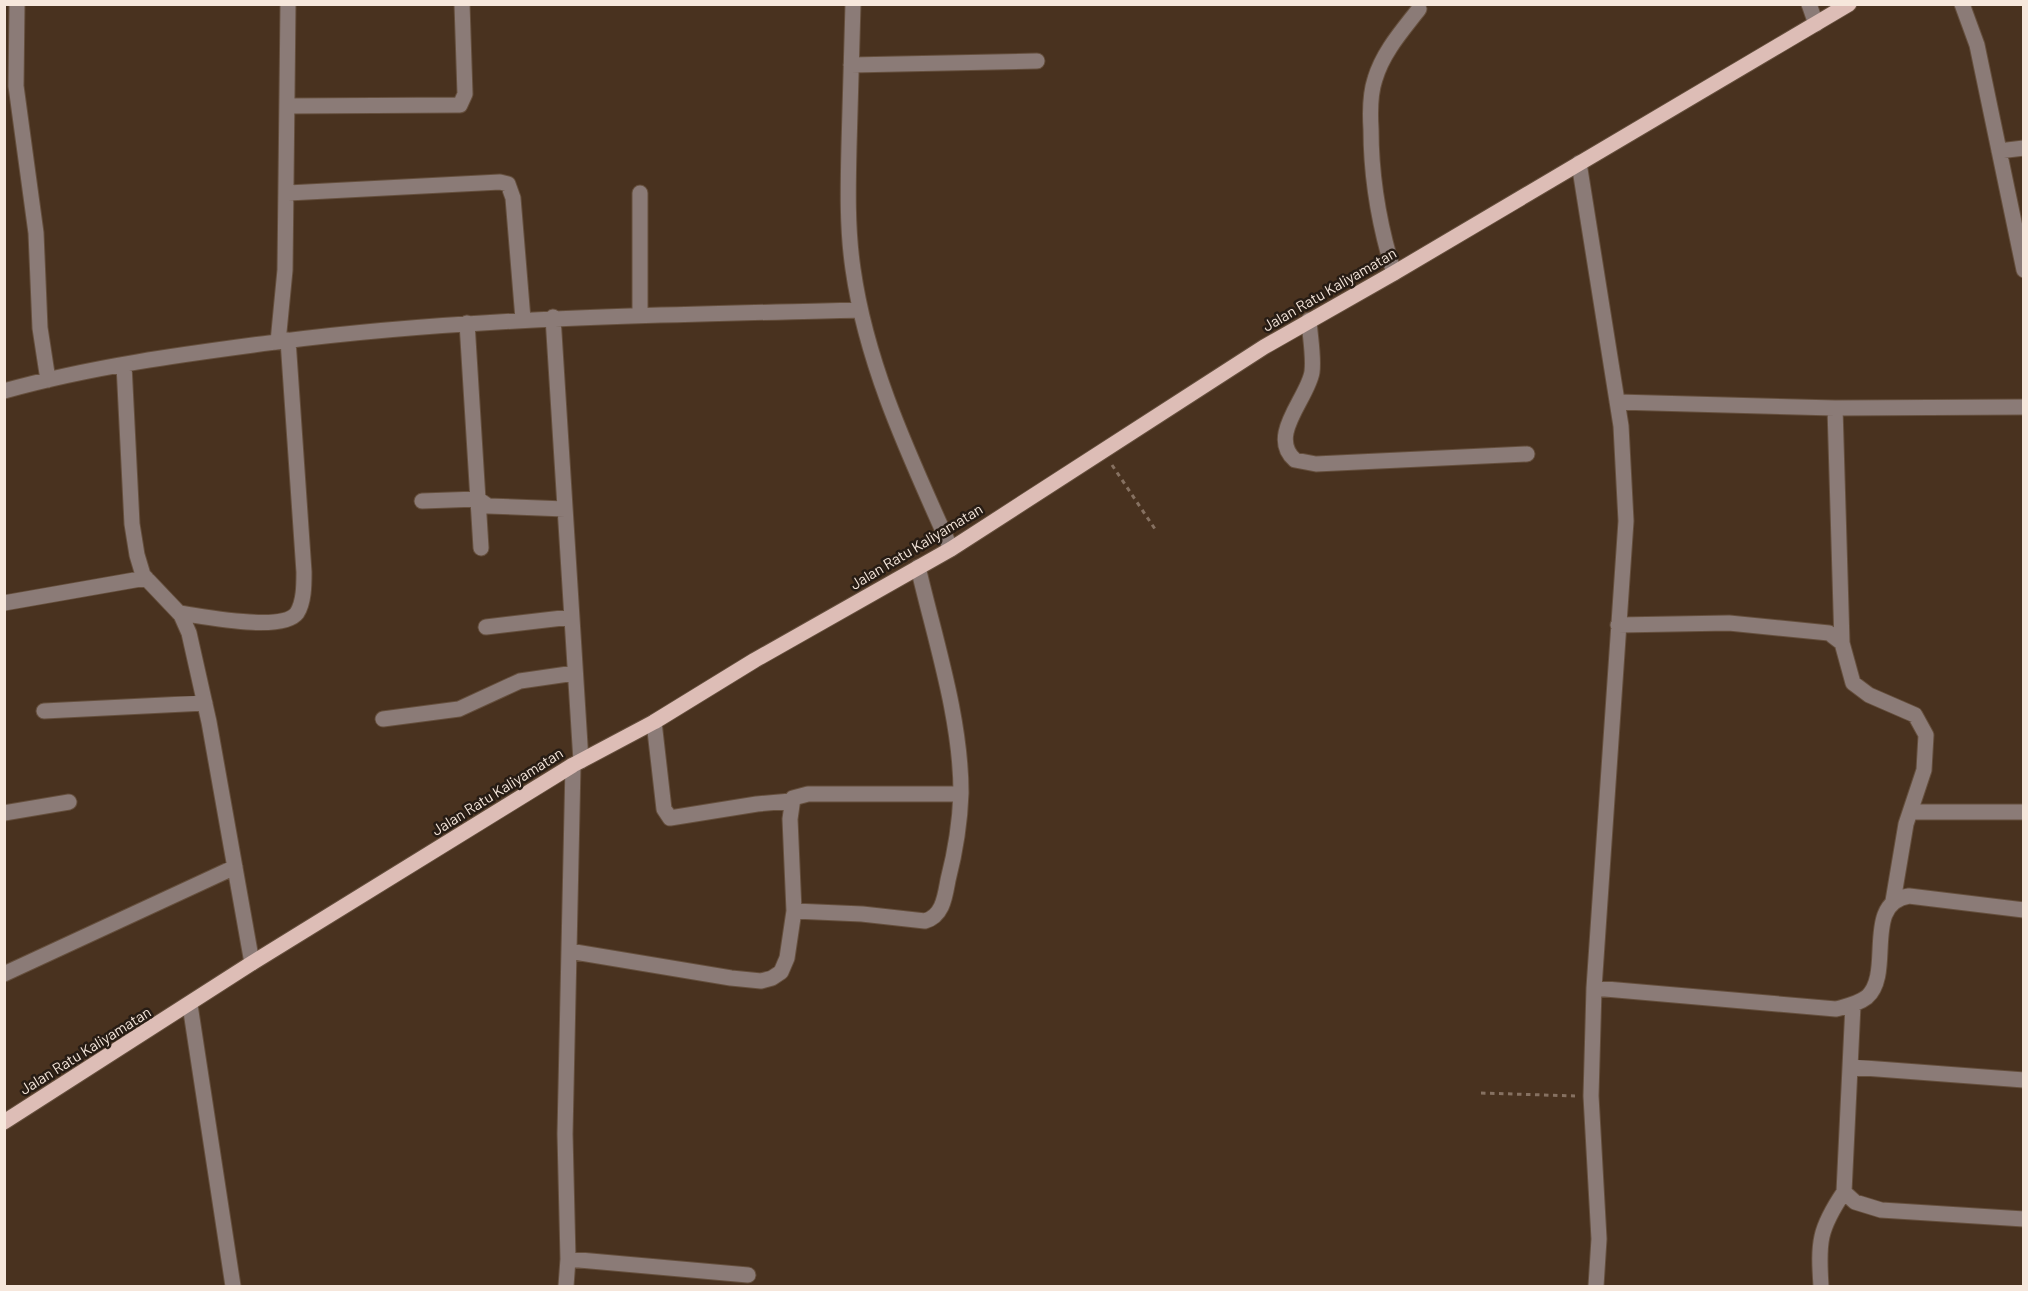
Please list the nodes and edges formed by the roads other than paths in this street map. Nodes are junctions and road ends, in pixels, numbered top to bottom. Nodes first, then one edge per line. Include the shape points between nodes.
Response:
1 (17, 4) edge
2 (288, 4) edge
3 (462, 4) edge
4 (853, 4) edge
5 (1809, 4) edge
6 (1849, 4) edge
7 (1962, 4) edge
8 (1419, 9) dead end
9 (1816, 24) junction
10 (11, 38) edge
11 (1037, 61) dead end
12 (851, 65) junction
13 (288, 106) junction
14 (2024, 148) edge
15 (1999, 151) junction
16 (1579, 162) junction
17 (288, 193) junction
18 (640, 194) dead end
19 (2024, 270) edge
20 (1394, 273) junction
21 (860, 310) junction
22 (640, 315) junction
23 (553, 317) junction
24 (523, 319) junction
25 (1309, 320) junction
26 (467, 323) junction
27 (283, 341) junction
28 (124, 364) junction
29 (48, 380) junction
30 (4, 391) edge
31 (1617, 402) junction
32 (2024, 407) edge
33 (1835, 408) junction
34 (1527, 454) dead end
35 (478, 500) junction
36 (423, 501) dead end
37 (565, 509) junction
38 (481, 548) dead end
39 (951, 549) junction
40 (918, 567) junction
41 (146, 578) junction
42 (4, 603) edge
43 (179, 613) junction
44 (571, 617) junction
45 (1618, 625) junction
46 (486, 627) dead end
47 (1842, 643) junction
48 (575, 673) junction
49 (205, 703) junction
50 (44, 711) dead end
51 (383, 719) dead end
52 (654, 722) junction
53 (577, 763) junction
54 (961, 794) junction
55 (69, 801) dead end
56 (791, 801) junction
57 (1910, 812) junction
58 (2024, 812) edge
59 (4, 813) edge
60 (235, 867) junction
61 (1893, 901) junction
62 (2024, 910) edge
63 (794, 911) junction
64 (569, 951) junction
65 (252, 963) junction
66 (4, 974) edge
67 (1594, 988) junction
68 (190, 1005) junction
69 (1853, 1005) junction
70 (1851, 1067) junction
71 (2024, 1080) edge
72 (4, 1122) edge
73 (1844, 1192) junction
74 (2024, 1219) edge
75 (568, 1258) junction
76 (748, 1275) dead end
77 (233, 1287) edge
78 (566, 1287) edge
79 (1596, 1287) edge
80 (1821, 1287) edge

1 - 10 street
2 - 13 street
3 - 13 street via 465,94 460,105
4 - 12 street
5 - 9 street
6 - 9 main road, Jalan Ratu Kaliyamatan
7 - 15 street via 1977,45
8 - 20 street via 1386,54 1374,80 1370,111 1371,164 1380,227
9 - 16 main road, Jalan Ratu Kaliyamatan
10 - 29 street via 36,233 40,328
11 - 12 street
12 - 21 street via 849,238
13 - 17 street
14 - 15 street
15 - 19 street
16 - 20 main road, Jalan Ratu Kaliyamatan
16 - 31 street
17 - 24 street via 508,184 513,198
17 - 27 street
18 - 22 street
20 - 25 main road, Jalan Ratu Kaliyamatan
21 - 22 street
21 - 39 street via 899,429
22 - 23 street
23 - 24 street
23 - 37 street
24 - 26 street
25 - 34 street via 1311,374 1286,436 1288,451 1295,460 1326,464
25 - 39 main road, Jalan Ratu Kaliyamatan via 1212,378
26 - 27 street
26 - 35 street
27 - 28 street
27 - 43 street via 304,572 299,608 292,617 276,622
28 - 29 street
28 - 41 street via 132,524 139,563
29 - 30 street
31 - 33 street
31 - 45 street via 1626,521
32 - 33 street
33 - 47 street
35 - 36 street
35 - 37 street via 488,506
35 - 38 street
37 - 44 street
39 - 40 main road, Jalan Ratu Kaliyamatan
40 - 52 main road, Jalan Ratu Kaliyamatan
40 - 54 street via 953,725
41 - 42 street
41 - 43 street
43 - 49 street via 189,633
44 - 46 street
44 - 48 street
45 - 47 street via 1762,625 1829,633
45 - 67 street
47 - 57 street via 1853,683 1869,695 1915,715 1926,735 1924,770
48 - 51 street via 520,681 459,710
48 - 53 street
49 - 50 street
49 - 60 street
52 - 53 main road, Jalan Ratu Kaliyamatan
52 - 56 street via 664,809 670,818
53 - 64 street
53 - 65 main road, Jalan Ratu Kaliyamatan
54 - 56 street via 808,794 797,795
54 - 63 street via 954,859 943,903 933,919
55 - 59 street
56 - 63 street
57 - 58 street
57 - 61 street
60 - 65 street
60 - 66 street
61 - 62 street via 1910,896
61 - 69 street via 1881,933 1876,986
63 - 64 street via 781,972 761,981
64 - 75 street via 565,1134
65 - 68 main road, Jalan Ratu Kaliyamatan
67 - 69 street via 1818,1010
67 - 79 street via 1591,1096 1599,1239
68 - 72 main road, Jalan Ratu Kaliyamatan
68 - 77 street
69 - 70 street
70 - 71 street
70 - 73 street
73 - 74 street via 1855,1202 1881,1210
73 - 80 street via 1826,1219 1820,1248
75 - 76 street
75 - 78 street

